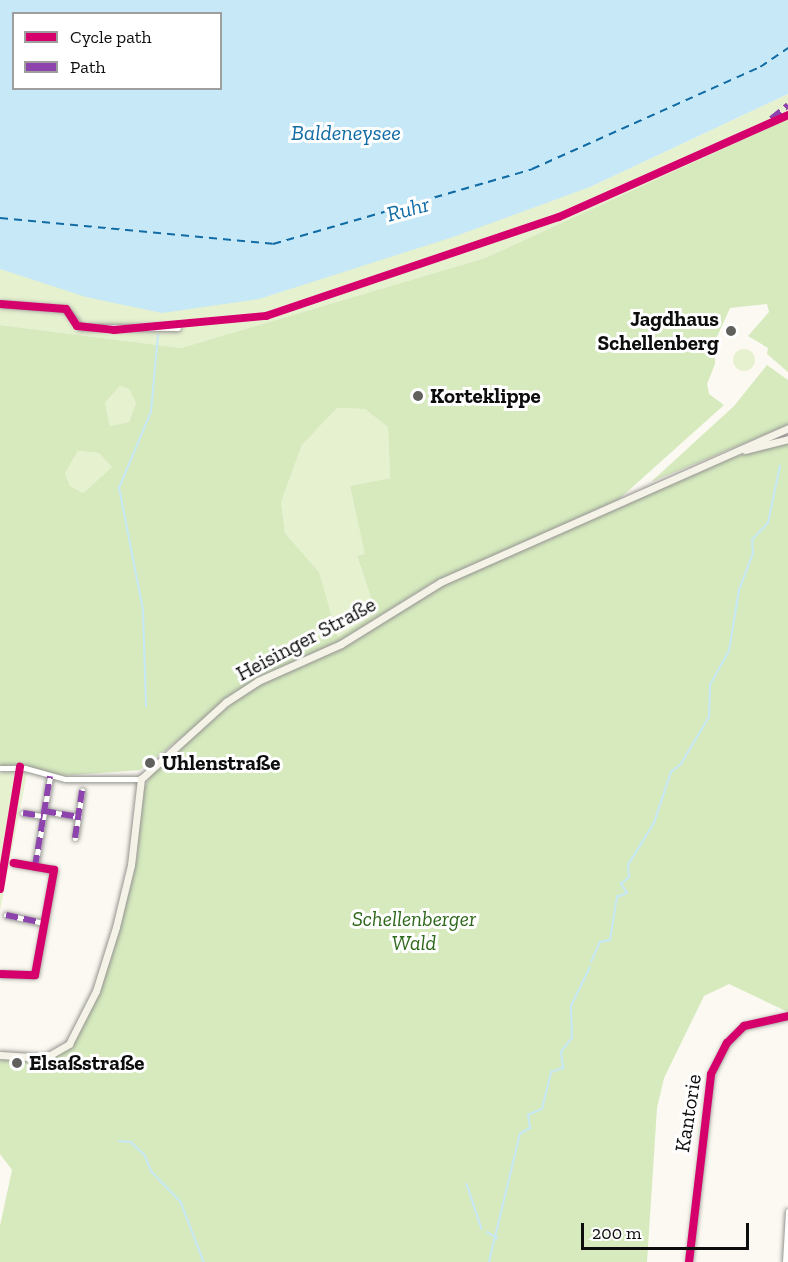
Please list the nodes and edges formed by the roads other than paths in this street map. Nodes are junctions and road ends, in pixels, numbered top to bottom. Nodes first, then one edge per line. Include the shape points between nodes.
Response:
1 (0, 304) edge
2 (178, 328) dead end
3 (788, 428) edge
4 (788, 439) edge
5 (725, 455) junction
6 (0, 768) edge
7 (50, 776) junction
8 (141, 779) junction
9 (82, 791) dead end
10 (23, 813) dead end
11 (44, 814) junction
12 (78, 817) junction
13 (75, 838) dead end
14 (14, 863) dead end
15 (35, 867) junction
16 (6, 915) dead end
17 (44, 923) junction
18 (0, 975) edge
19 (788, 1016) edge
20 (0, 1055) edge
21 (788, 1211) edge
22 (689, 1262) edge
23 (785, 1262) edge

1 - 2 street via 66,309 84,328
3 - 5 main road, Heisinger Straße
4 - 5 main road, Heisinger Straße
5 - 8 main road, Heisinger Straße via 441,582 341,644 248,686
6 - 7 street via 20,767
7 - 8 street
7 - 11 street
8 - 20 main road via 125,889 86,1012 56,1054
9 - 12 street
10 - 11 street
11 - 12 street
11 - 15 street
12 - 13 street
14 - 15 street
15 - 17 street via 54,870
16 - 17 street
17 - 18 street via 35,975
19 - 22 street, Kantorie via 744,1026 727,1043 711,1074
21 - 23 street

